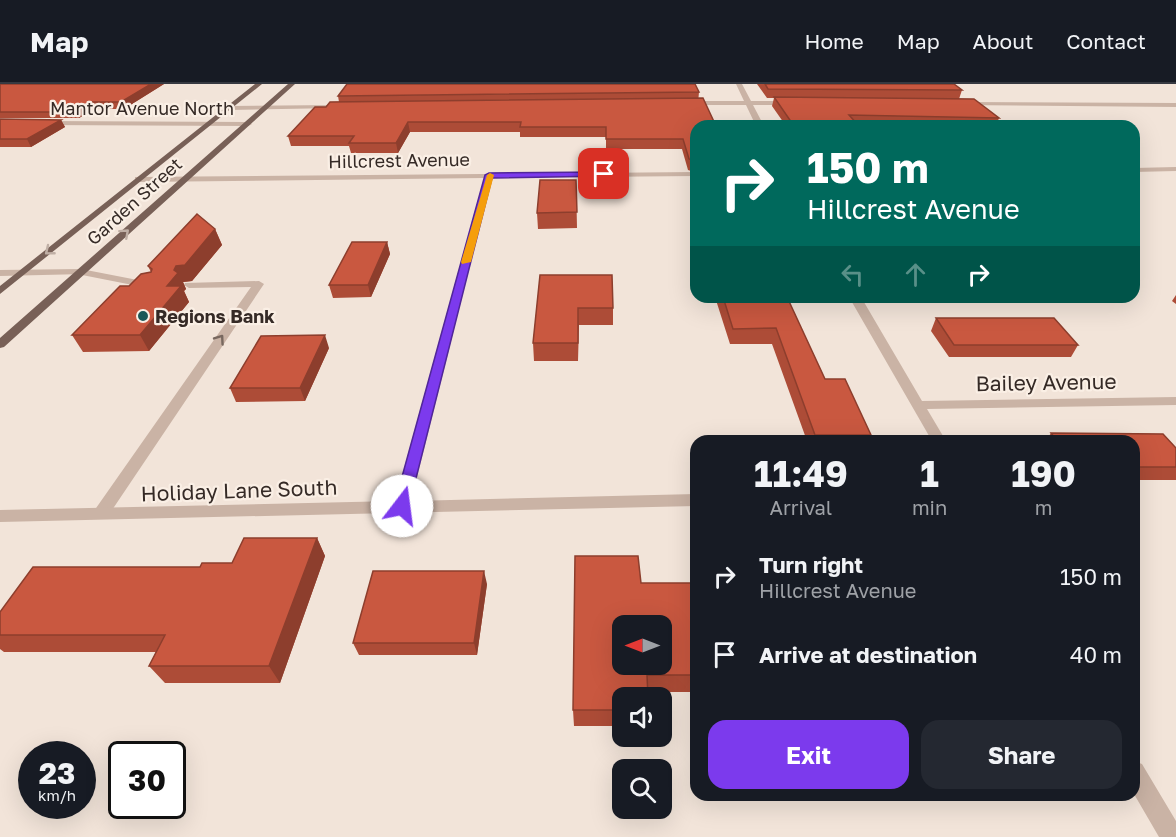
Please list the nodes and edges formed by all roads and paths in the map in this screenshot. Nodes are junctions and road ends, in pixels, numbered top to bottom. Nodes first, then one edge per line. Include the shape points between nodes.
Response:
1 (259, 84) edge
2 (292, 84) edge
3 (739, 84) edge
4 (748, 102) junction
5 (677, 103) edge
6 (808, 103) edge
7 (950, 104) edge
8 (1176, 105) edge
9 (346, 107) edge
10 (230, 108) junction
11 (265, 108) junction
12 (757, 120) edge
13 (35, 123) edge
14 (210, 123) junction
15 (248, 124) junction
16 (1176, 169) edge
17 (1140, 170) edge
18 (690, 174) edge
19 (489, 175) junction
20 (138, 179) junction
21 (186, 179) junction
22 (81, 272) junction
23 (0, 273) edge
24 (23, 273) junction
25 (189, 285) edge
26 (153, 286) edge
27 (0, 291) edge
28 (858, 303) edge
29 (0, 344) edge
30 (1176, 401) edge
31 (917, 405) junction
32 (935, 435) edge
33 (690, 500) edge
34 (402, 506) junction
35 (100, 515) junction
36 (0, 516) edge
37 (1140, 782) edge
38 (1172, 837) edge

1 - 10 main road, Garden Street
2 - 11 main road, Garden Street
3 - 4 street
4 - 5 street
4 - 6 street
4 - 12 street
7 - 8 street
9 - 11 street
10 - 11 street
10 - 14 main road, Garden Street
11 - 15 main road, Garden Street
13 - 14 street, Mantor Avenue North
14 - 15 street, Mantor Avenue North
14 - 20 main road, Garden Street
15 - 21 main road, Garden Street
16 - 17 street
18 - 19 street, Hillcrest Avenue
19 - 21 street, Hillcrest Avenue
19 - 34 street
20 - 21 street, Hillcrest Avenue
20 -> 24 main road, Garden Street
22 -> 21 main road, Garden Street
22 - 24 street
22 - 26 street
22 - 29 main road, Garden Street
23 - 24 street
24 - 27 main road, Garden Street
35 -> 25 street via 259,284
28 - 31 street
30 - 31 street, Bailey Avenue
31 - 32 street
33 - 34 street, Holiday Lane South
34 - 35 street, Holiday Lane South
35 - 36 street, Holiday Lane South
37 - 38 street

